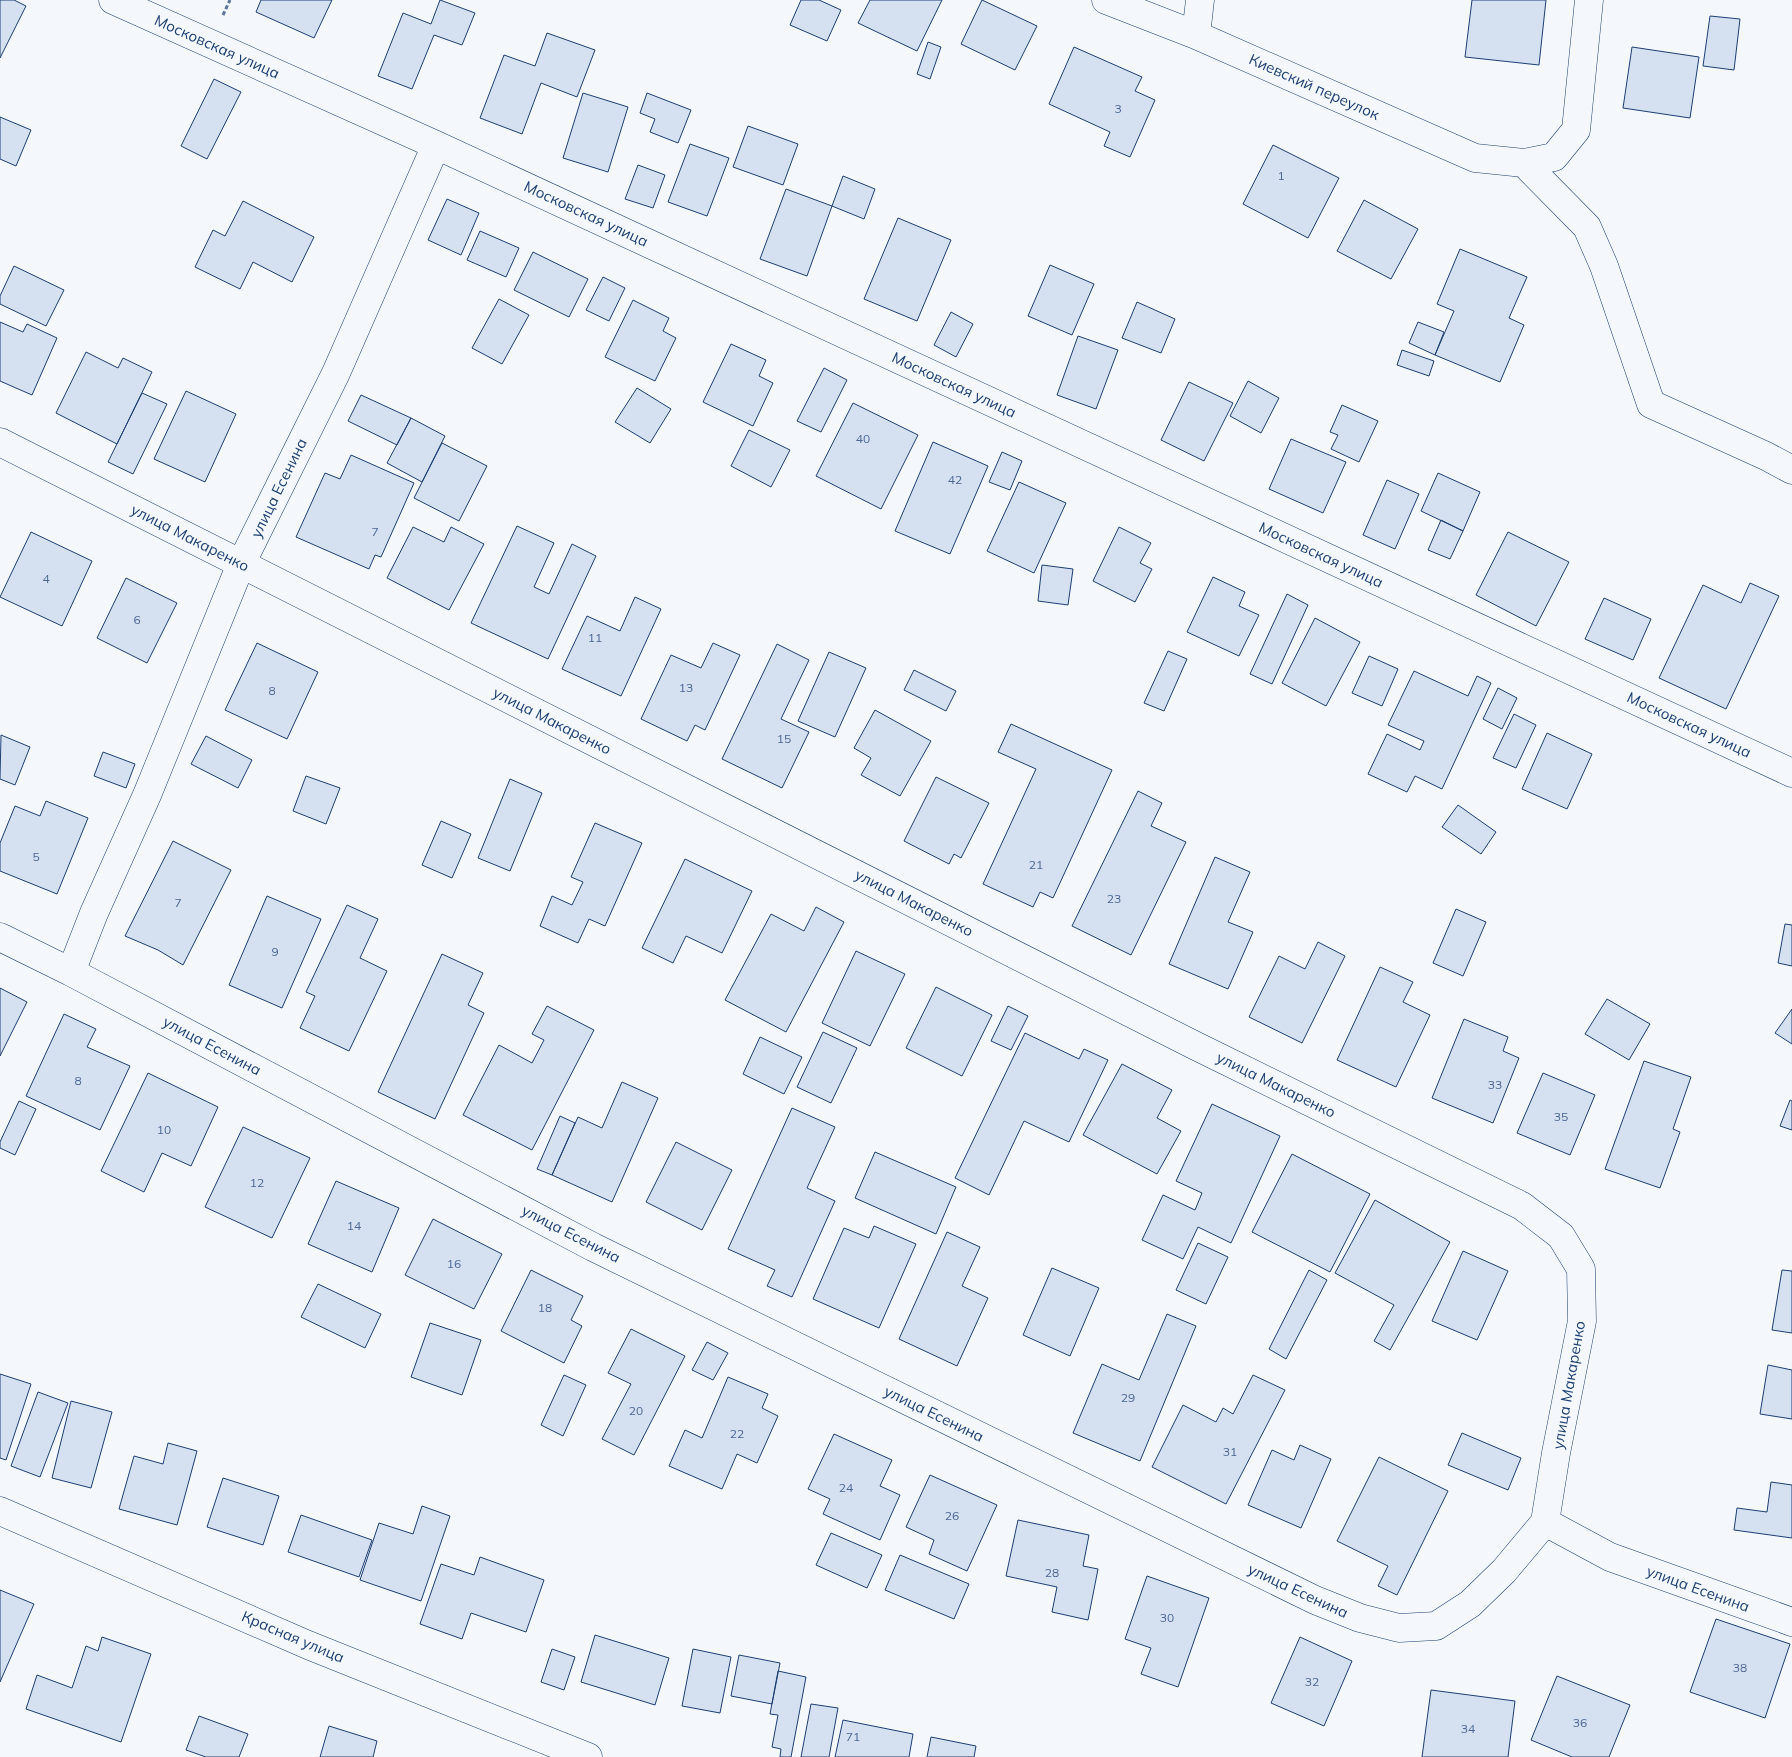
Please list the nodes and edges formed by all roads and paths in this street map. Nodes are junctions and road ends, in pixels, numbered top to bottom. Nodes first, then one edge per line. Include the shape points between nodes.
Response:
1 (113, 0) edge
2 (1106, 0) edge
3 (1200, 0) edge
4 (1589, 0) edge
5 (1196, 35) junction
6 (436, 145) junction
7 (1524, 163) junction
8 (0, 442) edge
9 (1792, 470) edge
10 (241, 564) junction
11 (1792, 773) edge
12 (0, 937) edge
13 (71, 972) junction
14 (0, 1511) edge
15 (1546, 1522) junction
16 (1792, 1622) edge
17 (588, 1757) edge

1 - 6 street, Московская улица
2 - 5 street, Киевский переулок
3 - 5 street
4 - 7 street, Киевский переулок via 1576,130 1554,157
5 - 7 street, Киевский переулок via 1475,158
6 - 10 street, улица Есенина via 336,373
6 - 11 street, Московская улица
7 - 9 street via 1587,227 1604,266 1651,404
8 - 10 street, улица Макаренко
10 - 13 street, улица Есенина
10 - 15 street, улица Макаренко via 1187,1041 1522,1206 1561,1236 1581,1269 1582,1321
12 - 13 street, улица Есенина
13 - 15 street, улица Есенина via 594,1247 1315,1600 1360,1618 1399,1628 1436,1626 1470,1604 1504,1571
14 - 17 street, Красная улица via 308,1645
15 - 16 street, улица Есенина via 1610,1557

